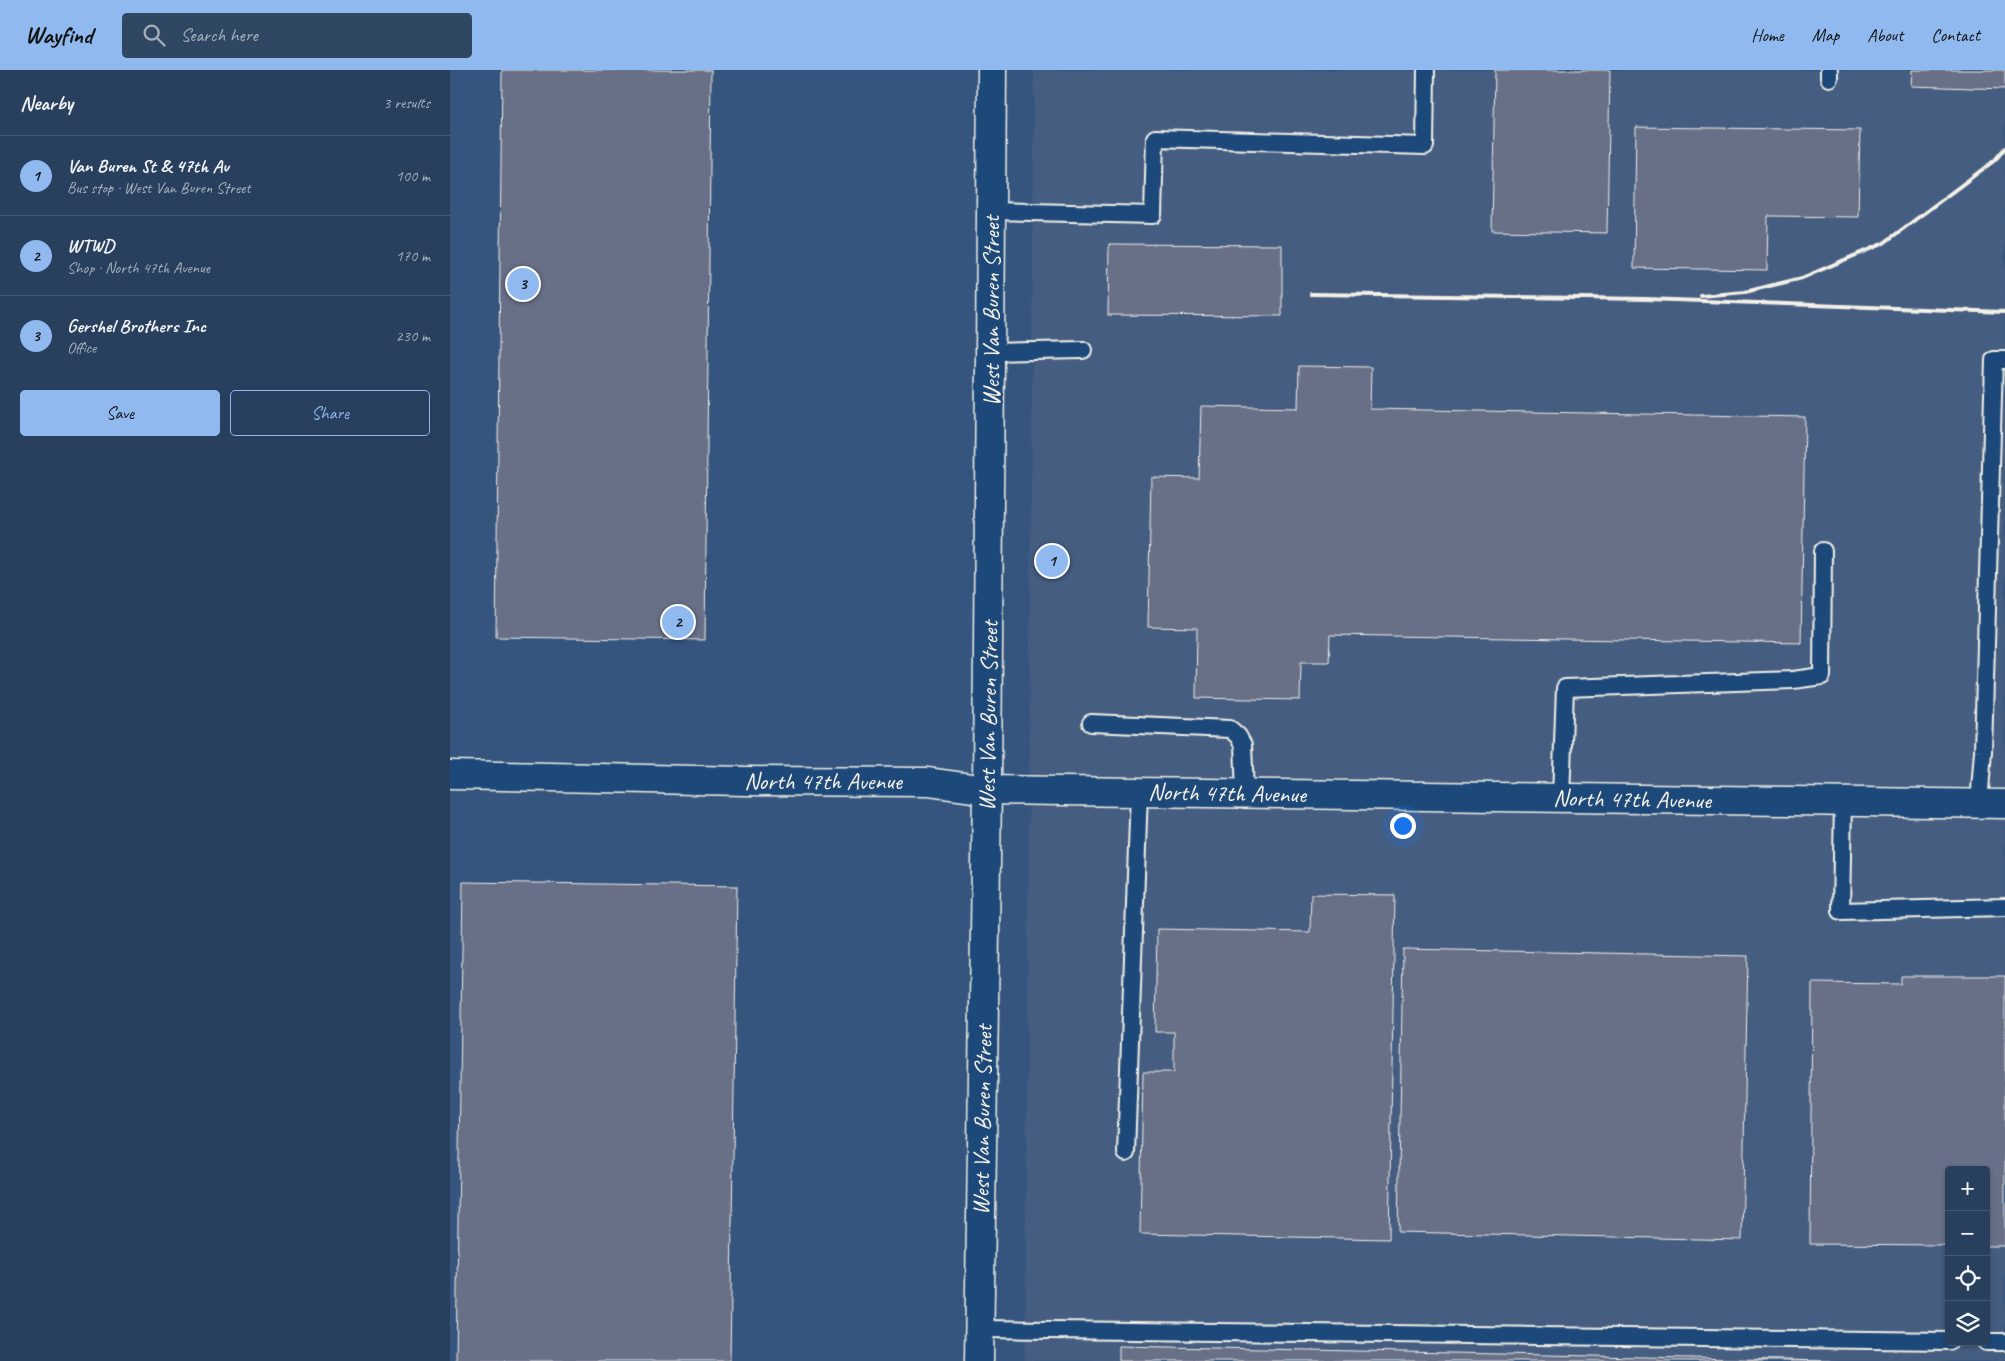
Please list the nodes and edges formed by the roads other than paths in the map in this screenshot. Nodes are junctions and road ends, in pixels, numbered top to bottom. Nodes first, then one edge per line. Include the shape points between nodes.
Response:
1 (992, 70) edge
2 (1426, 70) edge
3 (991, 211) junction
4 (1083, 350) dead end
5 (990, 352) junction
6 (2005, 360) edge
7 (1823, 551) dead end
8 (1091, 723) dead end
9 (450, 775) edge
10 (987, 790) junction
11 (1139, 792) junction
12 (1245, 793) junction
13 (1560, 798) junction
14 (1843, 802) junction
15 (1992, 804) edge
16 (2005, 907) edge
17 (1126, 1153) dead end
18 (979, 1329) junction
19 (1945, 1341) edge
20 (1990, 1342) edge
21 (2005, 1342) edge
22 (979, 1361) edge

1 - 3 street, West Van Buren Street
2 - 3 lane via 1425,146 1155,138 1153,215
3 - 5 street, West Van Buren Street
4 - 5 lane
5 - 10 street, West Van Buren Street
6 - 15 lane via 1994,360 1983,742
7 - 13 lane via 1822,676 1794,680 1565,688
8 - 12 lane via 1230,729 1243,745
9 - 10 street, North 47th Avenue via 928,782
10 - 11 street, North 47th Avenue
10 - 18 street, West Van Buren Street
11 - 12 street, North 47th Avenue
11 - 17 lane
12 - 13 street, North 47th Avenue
13 - 14 street, North 47th Avenue
14 - 15 street, North 47th Avenue
14 - 16 lane via 1841,911
18 - 19 lane
18 - 22 street, West Van Buren Street
20 - 21 lane

